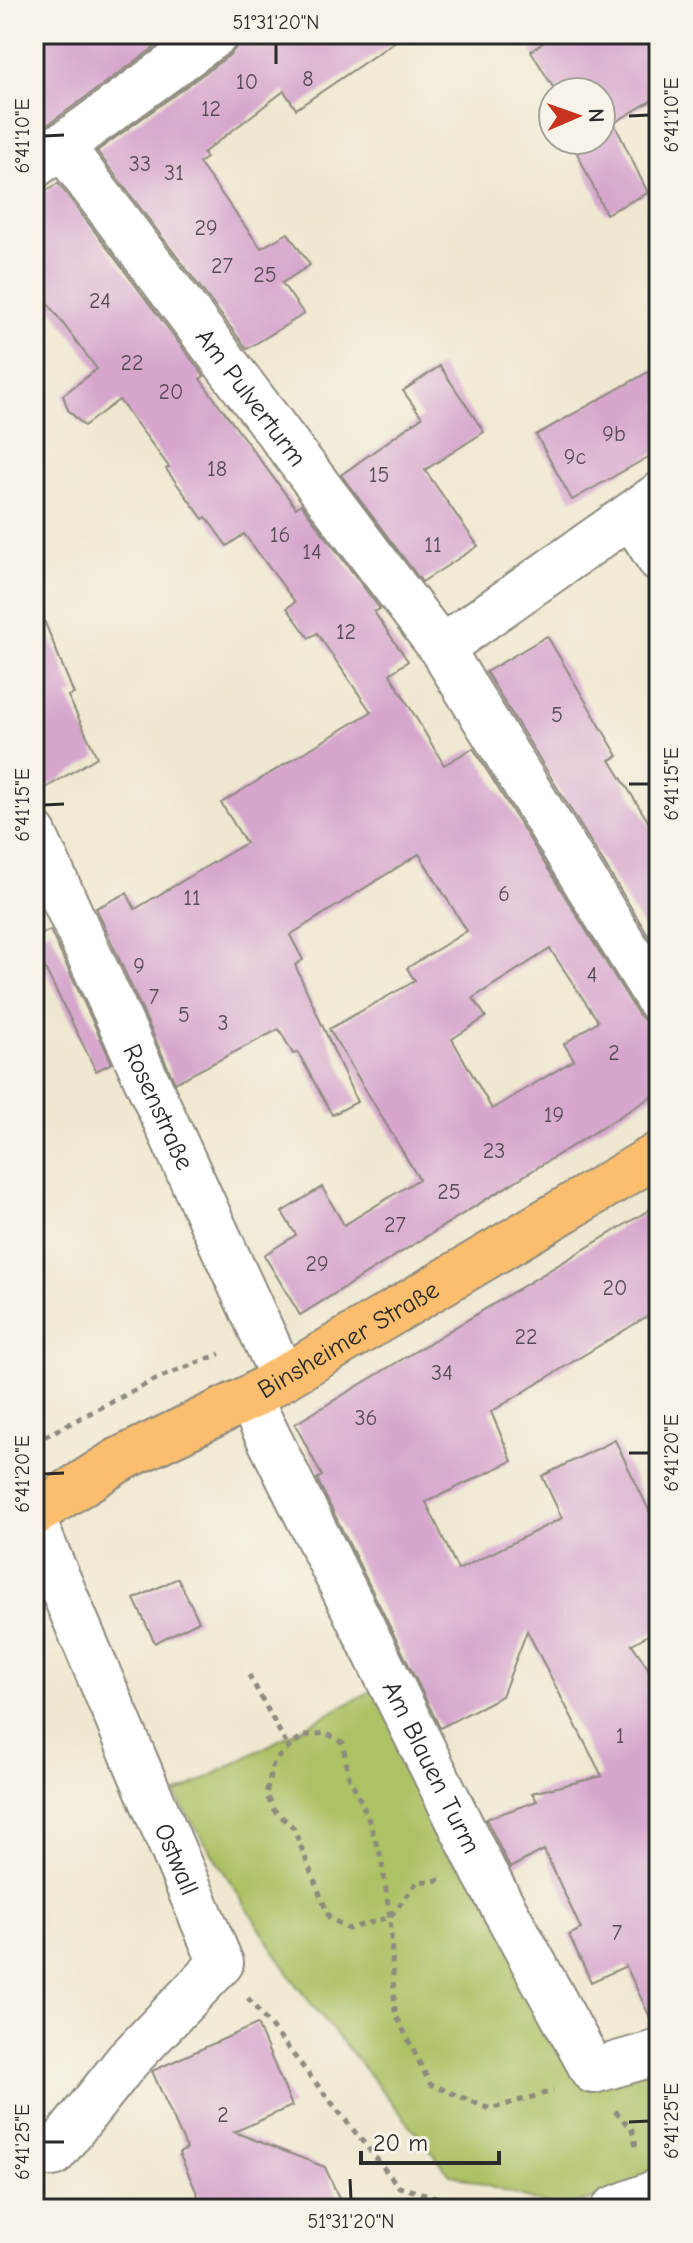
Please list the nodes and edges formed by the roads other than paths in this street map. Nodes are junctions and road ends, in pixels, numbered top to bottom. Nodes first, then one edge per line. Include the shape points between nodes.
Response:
1 (216, 34) edge
2 (48, 155) edge
3 (645, 505) edge
4 (659, 559) edge
5 (441, 648) junction
6 (34, 834) edge
7 (659, 1001) edge
8 (659, 1154) edge
9 (266, 1388) junction
10 (34, 1514) edge
11 (34, 1522) edge
12 (659, 2052) edge
13 (53, 2154) dead end

1 - 2 street
2 - 5 street, Am Pulverturm
3 - 4 street
3 - 5 street
5 - 7 street, Am Pulverturm
6 - 9 street, Rosenstraße
8 - 9 main road, Binsheimer Straße
9 - 10 main road, Binsheimer Straße via 119,1460
9 - 12 street, Am Blauen Turm via 484,1872 593,2071
11 - 13 street, Ostwall via 221,1963 127,2061

